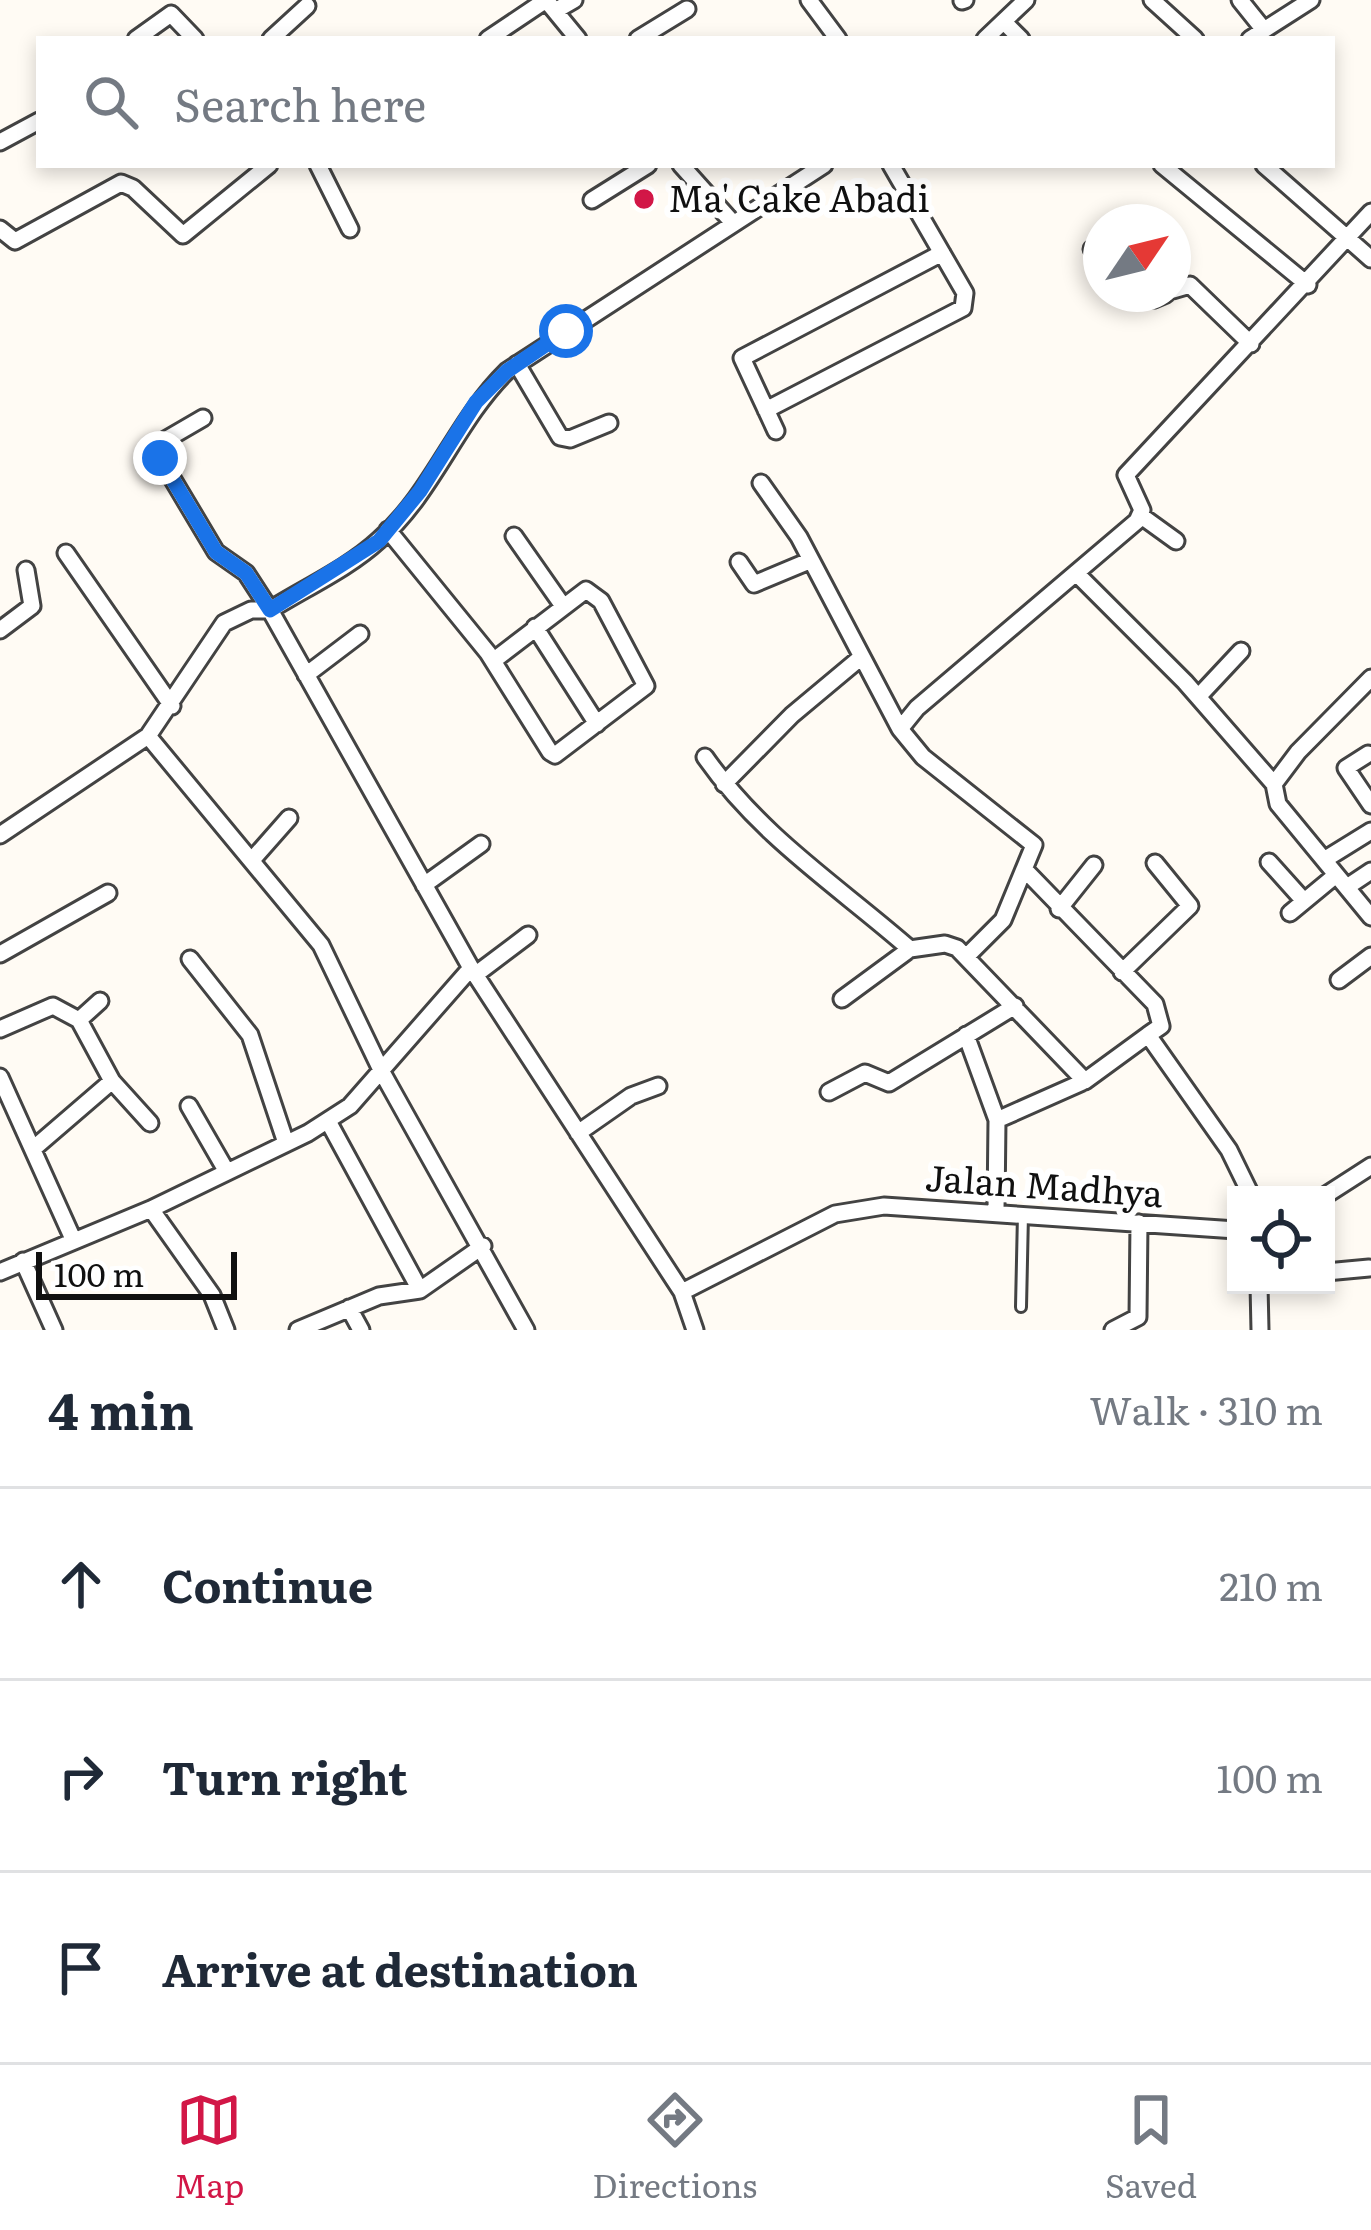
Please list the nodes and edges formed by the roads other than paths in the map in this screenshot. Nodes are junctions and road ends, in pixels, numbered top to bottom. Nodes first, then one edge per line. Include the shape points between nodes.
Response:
1 (574, 0) edge
2 (809, 0) edge
3 (1026, 0) edge
4 (1152, 0) edge
5 (1240, 0) edge
6 (1311, 0) edge
7 (307, 5) dead end
8 (687, 9) dead end
9 (555, 11) junction
10 (1004, 22) junction
11 (1257, 34) edge
12 (139, 36) edge
13 (191, 36) edge
14 (274, 36) edge
15 (492, 36) edge
16 (576, 36) edge
17 (643, 36) edge
18 (836, 36) edge
19 (988, 36) edge
20 (1018, 36) edge
21 (1192, 36) edge
22 (36, 123) edge
23 (0, 142) edge
24 (264, 168) edge
25 (319, 168) edge
26 (643, 168) edge
27 (684, 168) edge
28 (819, 168) edge
29 (893, 168) edge
30 (1166, 168) edge
31 (1267, 168) edge
32 (592, 200) dead end
33 (1371, 212) edge
34 (733, 224) junction
35 (0, 229) edge
36 (350, 229) dead end
37 (1346, 237) junction
38 (943, 254) junction
39 (1371, 259) edge
40 (1308, 285) junction
41 (1191, 286) edge
42 (1251, 344) junction
43 (517, 364) junction
44 (766, 410) junction
45 (203, 418) dead end
46 (609, 423) dead end
47 (776, 431) dead end
48 (760, 483) dead end
49 (1140, 515) junction
50 (388, 530) junction
51 (514, 536) dead end
52 (1176, 541) dead end
53 (66, 553) dead end
54 (809, 561) junction
55 (740, 562) dead end
56 (26, 571) dead end
57 (1078, 575) junction
58 (563, 606) junction
59 (270, 610) junction
60 (535, 627) junction
61 (0, 630) edge
62 (360, 634) dead end
63 (1240, 651) dead end
64 (859, 659) junction
65 (493, 661) junction
66 (306, 675) junction
67 (1371, 678) edge
68 (1198, 697) junction
69 (172, 706) junction
70 (597, 724) junction
71 (900, 729) junction
72 (148, 736) junction
73 (1368, 754) dead end
74 (705, 757) dead end
75 (724, 784) junction
76 (1274, 784) junction
77 (1371, 805) edge
78 (289, 818) dead end
79 (1371, 831) edge
80 (0, 835) edge
81 (481, 844) dead end
82 (252, 860) junction
83 (1324, 860) junction
84 (1269, 862) dead end
85 (1155, 863) dead end
86 (1094, 865) dead end
87 (1026, 871) junction
88 (1371, 871) edge
89 (1342, 881) junction
90 (424, 885) junction
91 (108, 893) dead end
92 (1304, 901) junction
93 (1059, 909) junction
94 (1290, 913) dead end
95 (1371, 917) edge
96 (528, 935) dead end
97 (910, 949) junction
98 (0, 954) edge
99 (1371, 956) edge
100 (966, 957) junction
101 (190, 959) dead end
102 (473, 972) junction
103 (1122, 972) junction
104 (1339, 980) dead end
105 (842, 999) dead end
106 (100, 1000) dead end
107 (1015, 1006) junction
108 (79, 1020) junction
109 (0, 1029) edge
110 (965, 1035) junction
111 (1148, 1035) junction
112 (383, 1074) junction
113 (0, 1077) edge
114 (112, 1081) junction
115 (1085, 1081) junction
116 (658, 1086) dead end
117 (829, 1092) dead end
118 (189, 1106) dead end
119 (997, 1120) junction
120 (328, 1121) junction
121 (150, 1123) dead end
122 (578, 1133) junction
123 (286, 1143) junction
124 (33, 1149) junction
125 (1371, 1166) edge
126 (227, 1172) junction
127 (1247, 1186) edge
128 (1335, 1189) edge
129 (151, 1209) junction
130 (996, 1210) junction
131 (1023, 1213) junction
132 (1139, 1223) junction
133 (1227, 1229) edge
134 (73, 1239) junction
135 (483, 1246) junction
136 (23, 1261) junction
137 (1369, 1268) edge
138 (1335, 1271) edge
139 (0, 1272) edge
140 (420, 1290) junction
141 (682, 1292) junction
142 (1259, 1294) edge
143 (1021, 1306) dead end
144 (349, 1308) junction
145 (54, 1330) edge
146 (226, 1330) edge
147 (298, 1330) edge
148 (361, 1330) edge
149 (526, 1330) edge
150 (694, 1330) edge
151 (1113, 1330) edge
152 (1260, 1330) edge

1 - 9 street
2 - 18 street
3 - 10 street
4 - 21 street
5 - 11 street
6 - 11 street
7 - 14 street
8 - 17 street
9 - 15 street via 546,0
9 - 16 street
10 - 19 street
10 - 20 street
12 - 13 street via 165,14
22 - 23 street
24 - 35 street via 182,235 121,183 15,241
25 - 36 street
26 - 32 street
27 - 34 street
28 - 34 street
29 - 38 street
30 - 40 street
31 - 37 street
33 - 37 street
34 - 43 street
37 - 39 street
37 - 40 street
38 - 44 street via 965,293 963,308
38 - 44 street via 742,358
40 - 42 street
41 - 42 street
42 - 49 street via 1131,464 1126,475
43 - 46 street via 560,437
43 - 50 street via 476,402
44 - 47 street
45 - 59 street via 160,443 160,458 216,552 246,573
48 - 54 street
49 - 52 street
49 - 57 street
50 - 59 street
50 - 65 street
51 - 58 street
53 - 69 street
54 - 55 street via 754,584
54 - 64 street
56 - 61 street via 32,606
57 - 68 street
57 - 71 street
58 - 60 street
58 - 70 street via 591,591 643,674 637,698
59 - 66 street
59 - 69 street via 224,623
60 - 65 street
60 - 70 street
62 - 66 street
63 - 68 street
64 - 71 street
64 - 75 street
65 - 70 street via 555,755
66 - 90 street
67 - 76 street
68 - 76 street
69 - 72 street
71 - 87 street via 922,757 1034,845
72 - 80 street
72 - 82 street
73 - 77 street via 1346,768
74 - 75 street
75 - 97 street via 795,857
76 - 83 street via 1278,804
78 - 82 street
79 - 83 street
81 - 90 street
82 - 112 street via 321,945
83 - 89 street
84 - 92 street
85 - 103 street via 1190,906
86 - 93 street
87 - 93 street
87 - 100 street via 1003,920
88 - 89 street
89 - 92 street
89 - 95 street
90 - 102 street
91 - 98 street
92 - 94 street
93 - 103 street
96 - 102 street
97 - 100 street via 945,944
97 - 105 street
99 - 104 street
100 - 107 street
101 - 123 street via 250,1035
102 - 112 street
102 - 122 street
103 - 111 street via 1161,1013 1161,1026
106 - 108 street
107 - 110 street
107 - 115 street
108 - 109 street via 53,1006
108 - 114 street
110 - 117 street via 889,1083 865,1072
110 - 119 street
111 - 115 street
111 - 127 street
112 - 120 street
112 - 135 street
113 - 124 street
114 - 121 street
114 - 124 street
115 - 119 street
116 - 122 street
118 - 126 street
119 - 130 street
120 - 123 street
120 - 140 street
122 - 141 street
123 - 126 street
124 - 134 street
125 - 128 street
126 - 129 street
129 - 134 street
129 - 146 street via 212,1295
130 - 131 street, Jalan Madhya
130 - 141 street, Jalan Madhya via 884,1206 842,1213
131 - 132 street, Jalan Madhya
131 - 143 lane
132 - 133 street, Jalan Madhya
132 - 151 street via 1138,1317
134 - 136 street
135 - 140 street
135 - 149 street
136 - 139 street
136 - 145 street
137 - 138 street
140 - 144 street
141 - 150 street
142 - 152 street
144 - 147 street
144 - 148 street

